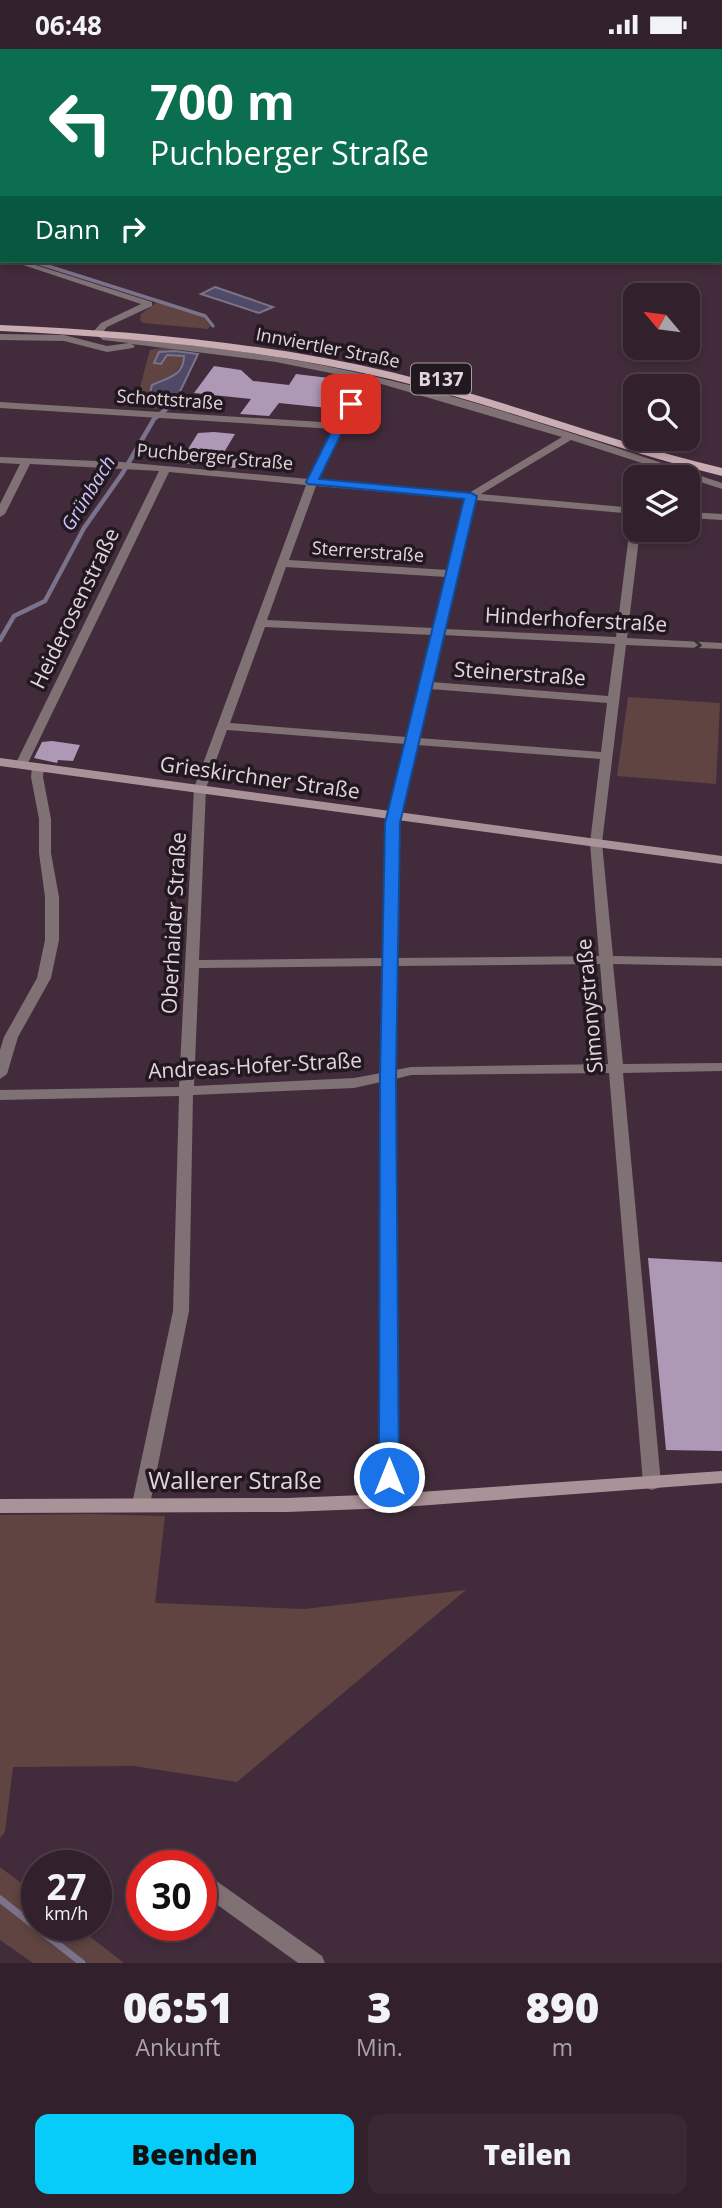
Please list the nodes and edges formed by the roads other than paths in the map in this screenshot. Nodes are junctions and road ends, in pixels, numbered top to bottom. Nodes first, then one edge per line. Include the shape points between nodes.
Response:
1 (21, 263) edge
2 (0, 320) edge
3 (0, 328) edge
4 (101, 329) junction
5 (0, 337) edge
6 (160, 344) junction
7 (376, 380) junction
8 (0, 405) edge
9 (338, 426) junction
10 (623, 435) edge
11 (569, 437) junction
12 (683, 451) edge
13 (0, 460) edge
14 (27, 461) junction
15 (722, 461) edge
16 (165, 470) junction
17 (722, 472) edge
18 (312, 482) junction
19 (722, 486) edge
20 (471, 496) junction
21 (623, 509) edge
22 (0, 515) edge
23 (700, 516) edge
24 (722, 517) edge
25 (633, 542) edge
26 (282, 563) junction
27 (452, 574) junction
28 (261, 623) junction
29 (439, 631) junction
30 (621, 641) junction
31 (722, 646) edge
32 (424, 685) junction
33 (614, 700) junction
34 (222, 726) junction
35 (412, 741) junction
36 (607, 756) junction
37 (0, 762) edge
38 (21, 765) junction
39 (38, 767) junction
40 (200, 788) junction
41 (395, 815) junction
42 (596, 843) junction
43 (722, 860) edge
44 (606, 960) junction
45 (392, 962) junction
46 (722, 962) edge
47 (192, 964) junction
48 (722, 1067) edge
49 (615, 1069) junction
50 (0, 1074) edge
51 (388, 1076) junction
52 (186, 1091) junction
53 (0, 1095) edge
54 (722, 1477) edge
55 (652, 1483) junction
56 (390, 1501) junction
57 (141, 1504) junction
58 (0, 1506) edge
59 (217, 1893) edge
60 (315, 1963) edge

1 - 4 street via 149,304
2 - 4 main road, Innviertler Straße / B137
3 - 4 main road, Innviertler Straße / B137
4 - 6 street via 106,338
4 - 10 main road, Innviertler Straße / B137 via 241,339 367,361 482,390
4 - 17 main road, Innviertler Straße / B137 via 358,369
5 - 6 street via 64,338 107,349
6 - 7 street via 260,357
7 - 9 street, Oberhaider Straße via 351,404
7 - 11 street
8 - 9 street, Schottstraße
9 - 18 street, Oberhaider Straße
11 - 19 street
11 - 20 street
12 - 15 main road, Innviertler Straße / B137
13 - 14 street, Puchberger Straße
14 - 16 street, Puchberger Straße
14 - 22 street
16 - 18 street, Puchberger Straße
16 - 38 street, Heiderosenstraße
18 - 20 street, Puchberger Straße
18 - 26 street, Oberhaider Straße
20 - 21 street, Puchberger Straße
20 - 27 street
23 - 24 street
25 - 30 street, Simonystraße
26 - 27 street, Sterrerstraße
26 - 28 street, Oberhaider Straße
27 - 29 street
28 - 29 street, Hinderhoferstraße
28 - 34 street, Oberhaider Straße
29 - 30 street, Hinderhoferstraße
29 - 32 street
30 -> 31 street, Hinderhoferstraße
30 - 33 street, Simonystraße
32 - 33 street, Steinerstraße
32 - 35 street
33 - 36 street, Simonystraße
34 - 35 street
34 - 40 street, Oberhaider Straße
35 - 36 street
35 - 41 street
36 - 42 street, Simonystraße
37 - 38 main road, Grieskirchner Straße
38 - 39 main road, Grieskirchner Straße
39 - 40 main road, Grieskirchner Straße
39 - 50 street via 52,940 44,978 11,1037
40 - 41 main road, Grieskirchner Straße
40 - 47 street, Oberhaider Straße
41 - 42 main road, Grieskirchner Straße
41 - 45 street
42 - 43 main road, Grieskirchner Straße
42 - 44 street, Simonystraße
44 - 45 street
44 - 46 street
44 - 49 street, Simonystraße
45 - 47 street
45 - 51 street
47 - 52 street, Oberhaider Straße
48 - 49 street, Andreas-Hofer-Straße
49 - 51 street, Andreas-Hofer-Straße via 411,1071
49 - 55 street, Simonystraße
51 - 52 street, Andreas-Hofer-Straße via 354,1083
51 - 56 street
52 - 53 street, Andreas-Hofer-Straße
52 - 57 street, Oberhaider Straße via 181,1311
54 - 55 main road, Wallerer Straße
55 - 56 main road, Wallerer Straße
56 - 57 main road, Wallerer Straße
57 - 58 main road, Wallerer Straße
59 - 60 street

